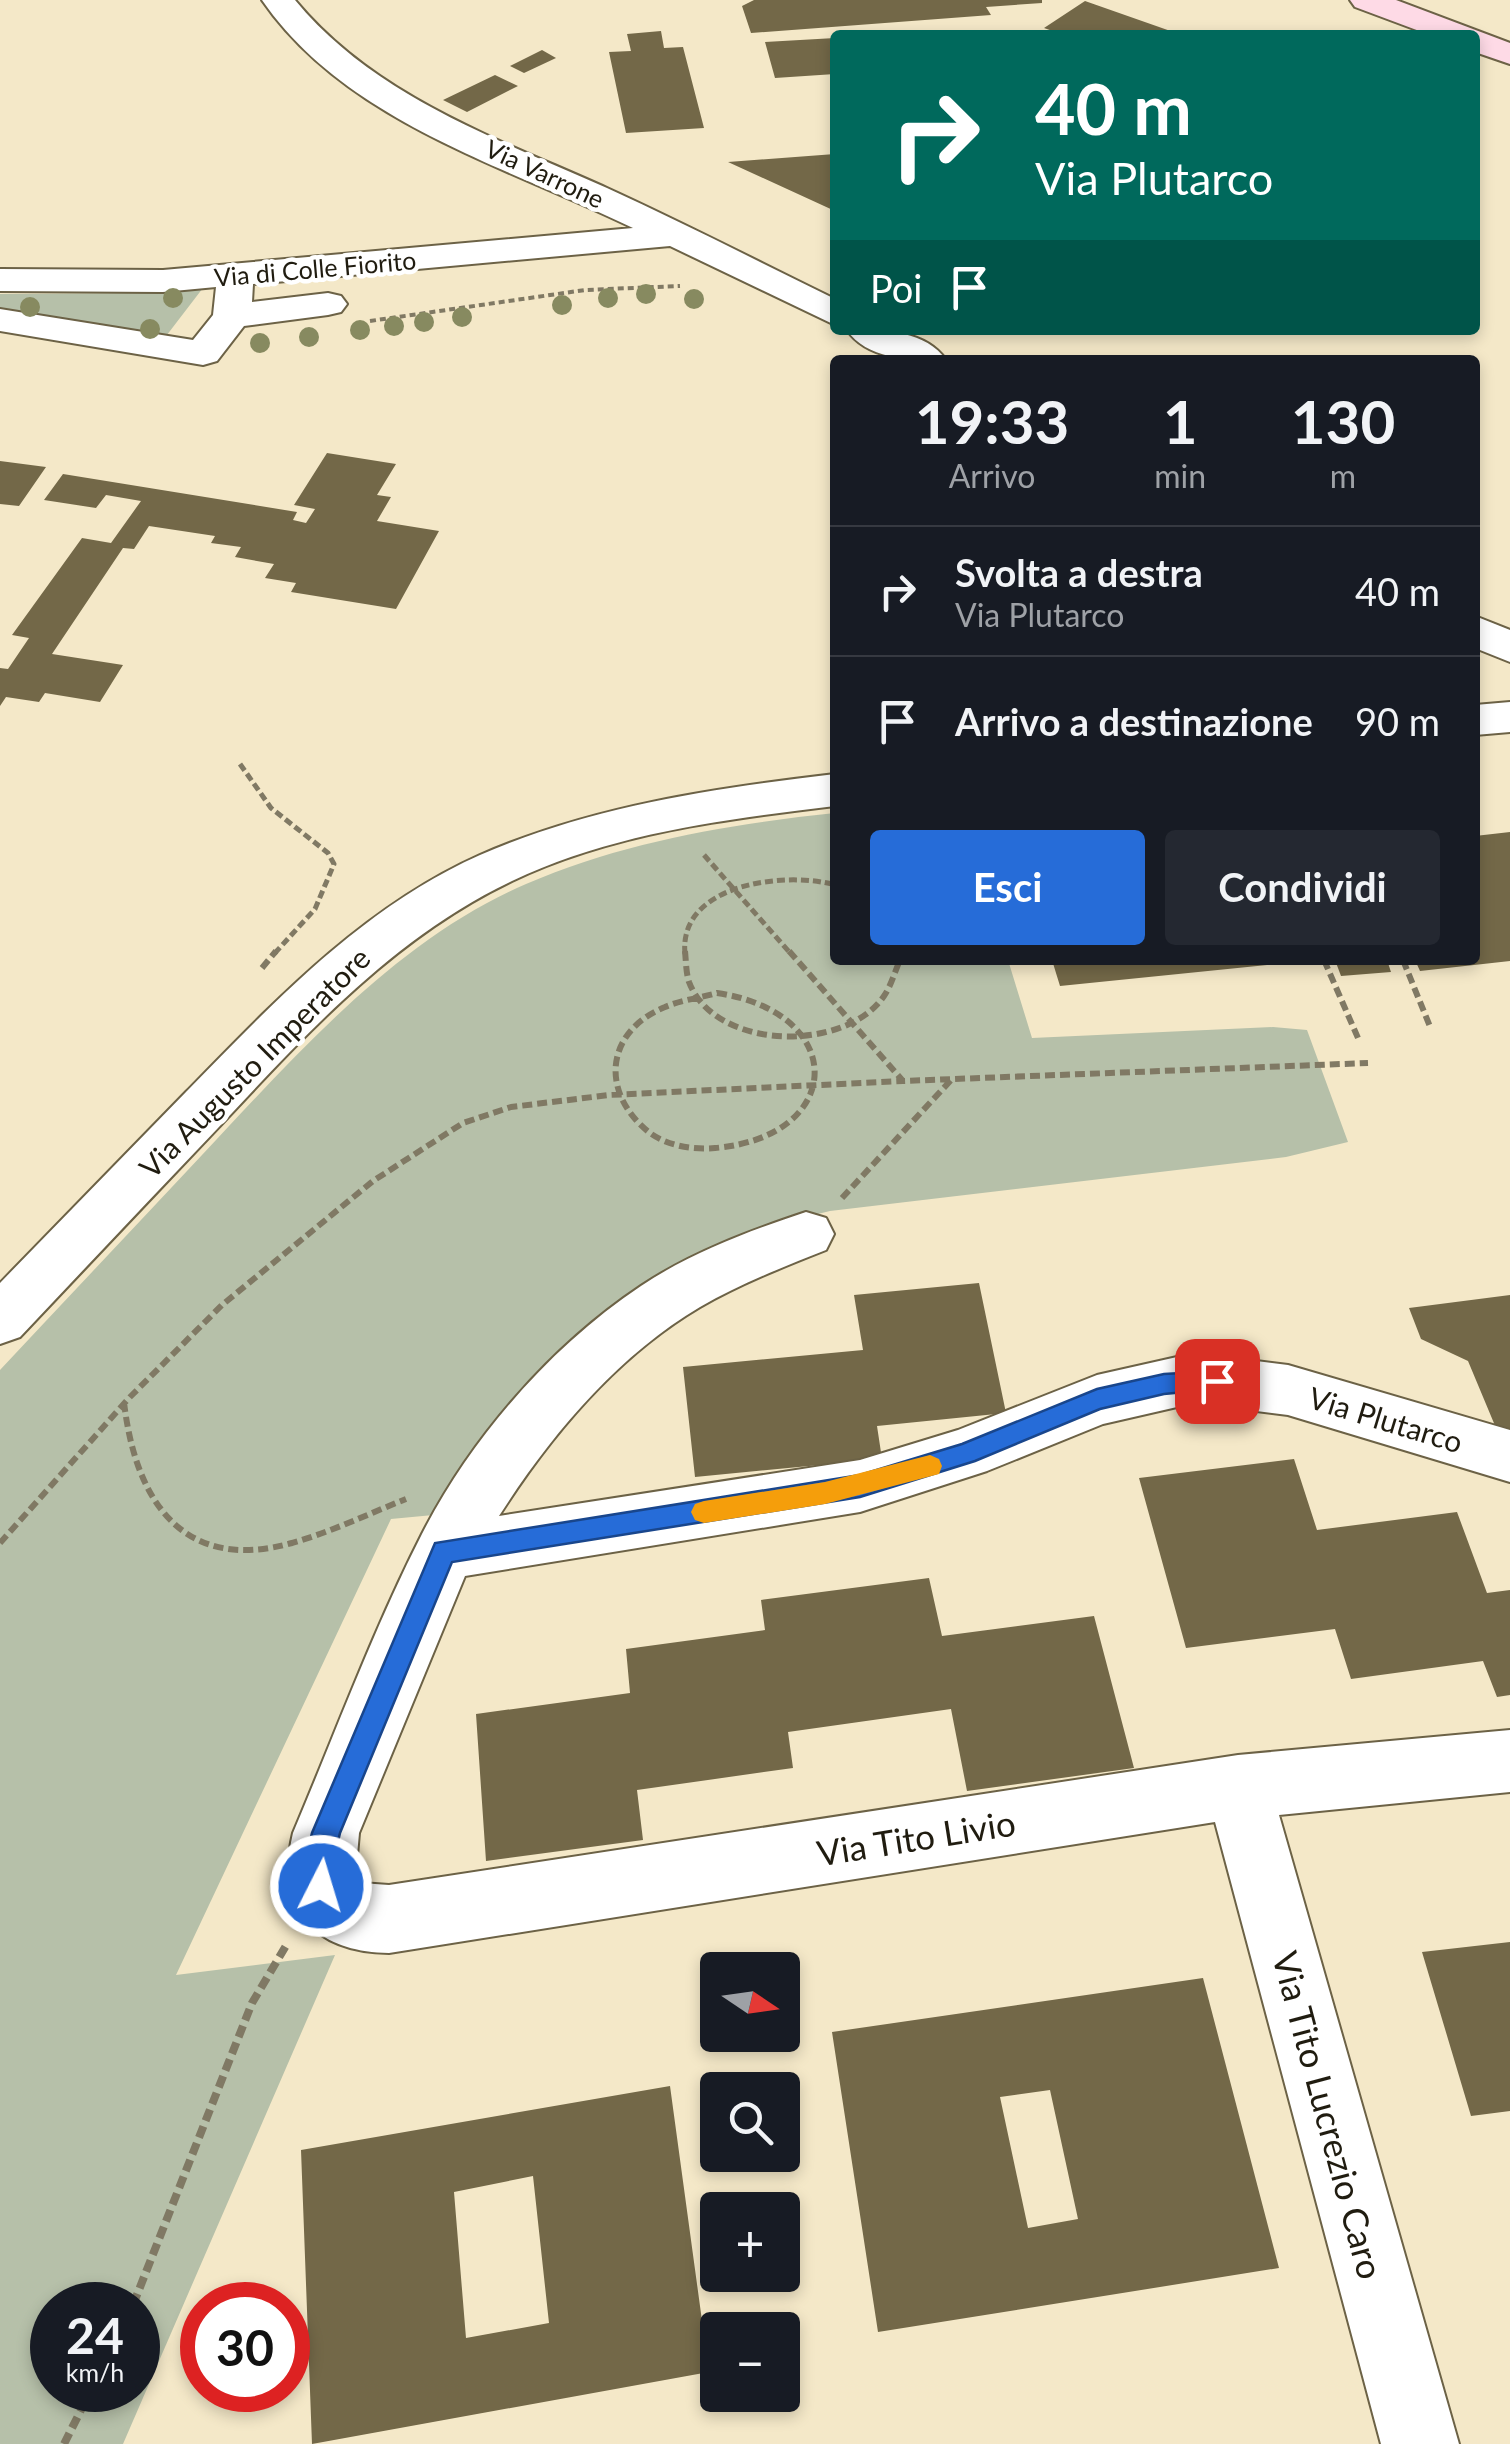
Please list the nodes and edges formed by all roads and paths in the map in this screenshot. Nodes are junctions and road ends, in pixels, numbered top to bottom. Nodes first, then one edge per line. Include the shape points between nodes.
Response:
1 (278, 0) edge
2 (1366, 0) edge
3 (1447, 30) edge
4 (1480, 42) edge
5 (1510, 54) edge
6 (558, 187) junction
7 (680, 236) junction
8 (608, 240) junction
9 (532, 247) junction
10 (640, 264) junction
11 (235, 276) junction
12 (0, 280) edge
13 (683, 286) dead end
14 (790, 292) junction
15 (396, 295) dead end
16 (358, 300) joint
17 (830, 312) edge
18 (232, 316) junction
19 (0, 320) edge
20 (876, 335) edge
21 (917, 355) edge
22 (1480, 633) edge
23 (1510, 648) edge
24 (1510, 717) edge
25 (1480, 720) edge
26 (240, 764) dead end
27 (830, 791) edge
28 (701, 852) dead end
29 (830, 884) edge
30 (734, 890) junction
31 (899, 965) edge
32 (1326, 965) edge
33 (1405, 965) edge
34 (256, 976) dead end
35 (696, 996) junction
36 (853, 1024) junction
37 (1431, 1029) dead end
38 (804, 1037) junction
39 (1358, 1038) dead end
40 (1368, 1063) dead end
41 (952, 1078) junction
42 (904, 1081) junction
43 (814, 1082) junction
44 (617, 1095) junction
45 (806, 1234) joint
46 (0, 1320) edge
47 (124, 1402) junction
48 (1510, 1456) edge
49 (479, 1491) junction
50 (0, 1543) edge
51 (444, 1552) junction
52 (1510, 1761) edge
53 (1238, 1787) junction
54 (325, 1893) junction
55 (142, 2282) edge
56 (80, 2412) edge
57 (64, 2444) edge
58 (1420, 2444) edge

1 - 6 street, Via Varrone via 301,30 360,81
2 - 3 main road
4 - 5 main road
6 - 7 street, Via Varrone
6 - 8 street
6 - 9 street via 560,228
7 - 8 street, Via di Colle Fiorito
7 - 10 street via 681,254
7 - 14 street, Via Varrone
8 - 9 street, Via di Colle Fiorito
8 - 10 street
9 - 11 street, Via di Colle Fiorito
10 - 14 street
10 - 15 street
11 - 12 street, Via di Colle Fiorito
11 - 18 street
13 - 16 path via 588,290 362,322
14 - 17 street, Via Varrone
16 - 18 street
18 - 19 street via 203,353
20 - 21 street
22 - 23 street
24 - 25 street
26 - 34 path via 270,808 334,864 311,918
27 - 46 street, Via Augusto Imperatore via 621,825 536,851 446,895 373,944 303,1007
28 - 30 path
29 - 30 path via 786,877
30 - 35 path via 698,914 685,938 683,964
30 - 36 path
31 - 36 path via 894,988
32 - 39 path
33 - 37 path
35 - 38 path via 740,1028 774,1038
35 - 38 path via 750,998 778,1010
35 - 44 path via 654,1008 630,1027 611,1076
36 - 38 path
36 - 42 path
38 - 43 path via 813,1053
40 - 41 path
41 - 42 path
41 - 45 path
42 - 43 path
43 - 44 path
43 - 44 path via 788,1125 728,1149 662,1140 636,1123
44 - 47 path via 496,1110 429,1141 241,1287
45 - 49 street via 727,1265 658,1304 582,1370
47 - 49 path via 131,1455 147,1495 186,1534 226,1552 288,1543 455,1485
47 - 50 path
48 - 51 street, Via Plutarco via 1288,1390 1177,1382 1097,1400 966,1453 860,1486
49 - 51 street
51 - 54 street via 326,1833 318,1867
52 - 53 street, Via Tito Livio
53 - 54 street, Via Tito Livio via 389,1919 344,1913
53 - 58 street, Via Tito Lucrezio Caro
54 - 55 path via 252,2002
56 - 57 path

